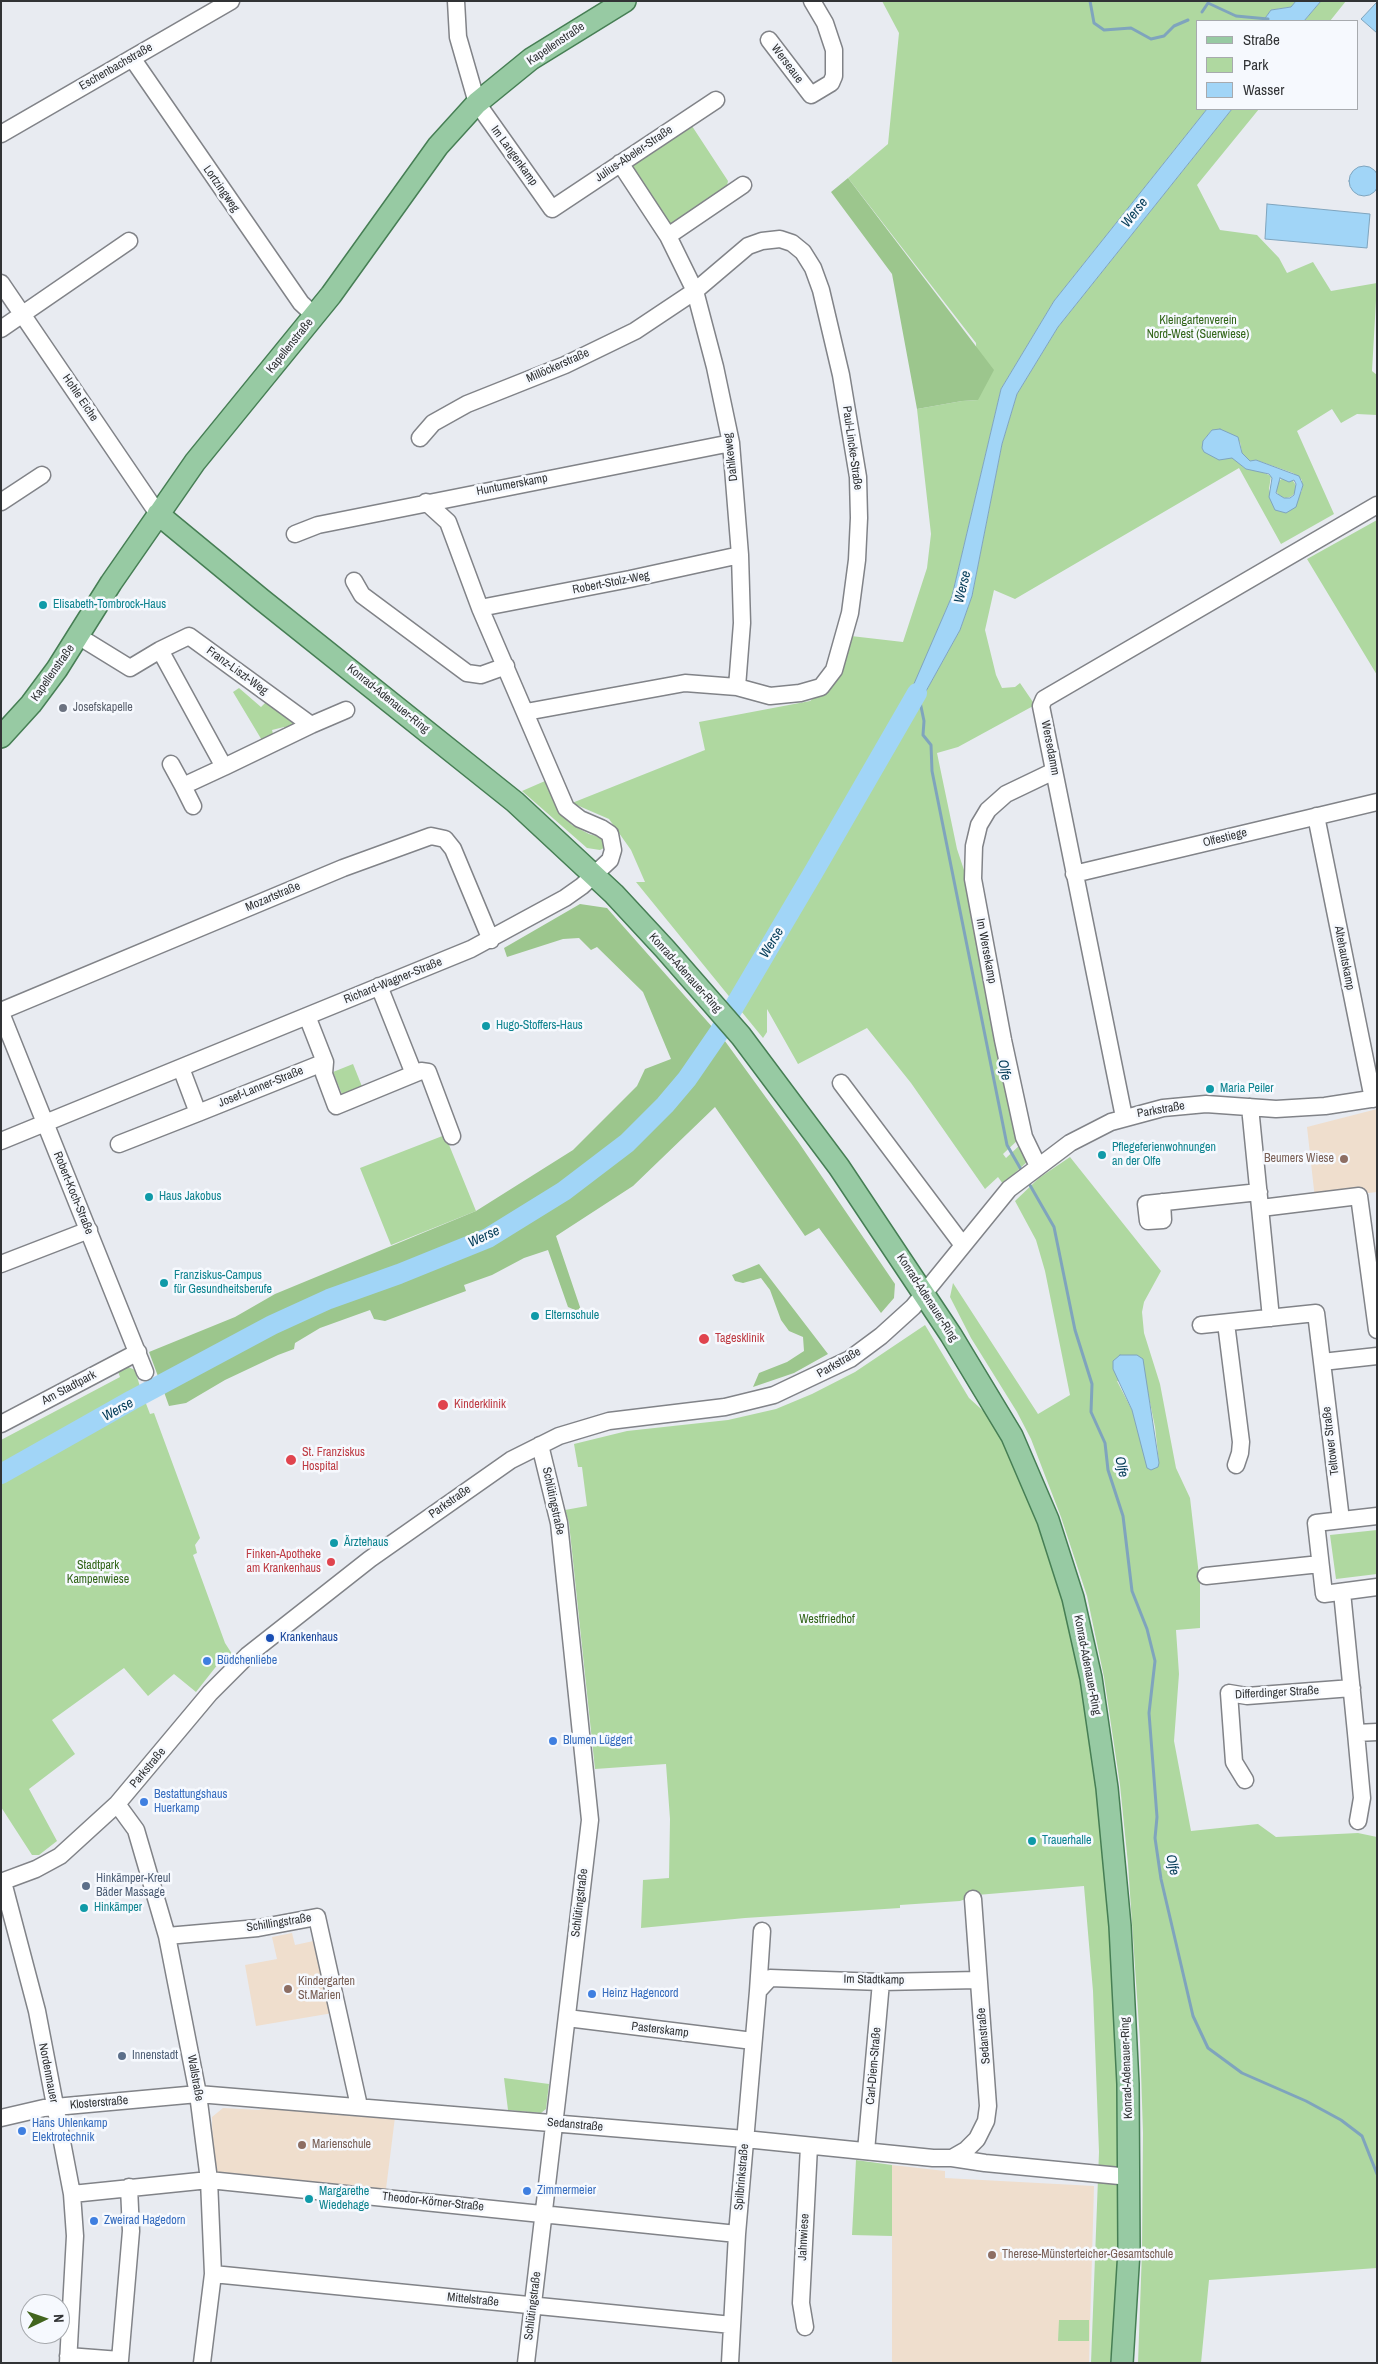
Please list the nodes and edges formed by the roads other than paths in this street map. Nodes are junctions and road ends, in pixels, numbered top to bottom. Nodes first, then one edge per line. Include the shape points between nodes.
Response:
1 (231, 1) edge
2 (456, 1) edge
3 (625, 1) edge
4 (812, 1) edge
5 (769, 40) dead end
6 (132, 58) junction
7 (716, 100) dead end
8 (477, 102) junction
9 (1, 134) edge
10 (620, 163) junction
11 (743, 185) dead end
12 (552, 209) joint
13 (668, 236) junction
14 (129, 241) dead end
15 (1, 283) edge
16 (695, 291) junction
17 (24, 314) junction
18 (315, 316) junction
19 (1, 329) edge
20 (420, 438) dead end
21 (731, 443) junction
22 (42, 475) dead end
23 (454, 496) junction
24 (1, 502) edge
25 (426, 502) junction
26 (1377, 505) edge
27 (158, 514) junction
28 (448, 522) junction
29 (295, 534) dead end
30 (740, 555) junction
31 (354, 581) dead end
32 (480, 608) junction
33 (78, 636) junction
34 (160, 650) junction
35 (506, 666) junction
36 (737, 687) junction
37 (346, 710) dead end
38 (526, 712) junction
39 (311, 725) junction
40 (1, 736) edge
41 (171, 764) dead end
42 (224, 766) junction
43 (1054, 771) junction
44 (183, 786) junction
45 (1377, 802) edge
46 (193, 806) dead end
47 (1316, 816) junction
48 (1074, 874) junction
49 (594, 875) junction
50 (491, 940) junction
51 (379, 986) junction
52 (1, 1012) edge
53 (307, 1016) junction
54 (325, 1062) junction
55 (181, 1068) junction
56 (414, 1074) junction
57 (841, 1083) dead end
58 (1375, 1098) edge
59 (1250, 1107) junction
60 (198, 1113) junction
61 (1124, 1117) junction
62 (45, 1124) junction
63 (452, 1136) dead end
64 (1, 1141) edge
65 (119, 1144) dead end
66 (1029, 1173) junction
67 (1260, 1200) junction
68 (1162, 1202) dead end
69 (89, 1230) junction
70 (962, 1244) junction
71 (1, 1264) edge
72 (924, 1294) junction
73 (1270, 1318) junction
74 (1226, 1323) junction
75 (1201, 1325) dead end
76 (1377, 1330) edge
77 (138, 1352) junction
78 (1377, 1356) edge
79 (1322, 1362) junction
80 (146, 1372) dead end
81 (1, 1424) edge
82 (540, 1445) junction
83 (1236, 1465) dead end
84 (1377, 1516) edge
85 (1342, 1520) junction
86 (1320, 1564) junction
87 (1206, 1576) dead end
88 (1377, 1587) edge
89 (1342, 1592) junction
90 (1352, 1688) junction
91 (1377, 1732) edge
92 (1356, 1734) junction
93 (1245, 1780) dead end
94 (117, 1804) junction
95 (1358, 1821) dead end
96 (2, 1882) edge
97 (972, 1899) dead end
98 (762, 1931) dead end
99 (167, 1936) junction
100 (978, 1980) junction
101 (881, 1982) junction
102 (758, 1991) junction
103 (567, 2018) junction
104 (753, 2041) junction
105 (198, 2094) junction
106 (55, 2106) junction
107 (359, 2106) junction
108 (1, 2118) edge
109 (554, 2124) junction
110 (745, 2139) junction
111 (809, 2146) junction
112 (866, 2151) junction
113 (952, 2158) junction
114 (1130, 2177) junction
115 (209, 2180) junction
116 (129, 2187) junction
117 (72, 2194) junction
118 (544, 2214) junction
119 (737, 2234) junction
120 (213, 2274) junction
121 (534, 2307) junction
122 (732, 2325) junction
123 (806, 2327) dead end
124 (68, 2360) edge
125 (202, 2363) edge
126 (526, 2363) edge
127 (730, 2363) edge
128 (1122, 2363) edge

1 - 6 street, Eschenbachstraße
2 - 8 street, Im Langenkamp via 458,37
3 - 8 main road, Kapellenstraße via 531,59
4 - 5 street, Werseaue via 826,23 834,50 834,76 830,83 811,95
6 - 9 street, Eschenbachstraße
6 - 18 street, Lortzingweg via 301,303
7 - 10 street, Julius-Abeler-Straße
8 - 12 street, Im Langenkamp
8 - 18 main road, Kapellenstraße via 433,153
10 - 12 street, Julius-Abeler-Straße
10 - 13 street, Dahlkeweg
11 - 13 street
13 - 16 street, Dahlkeweg
14 - 17 street
15 - 17 street, Hohle Eiche
16 - 20 street, Millöckerstraße via 626,335 565,365 467,404 433,423
16 - 21 street, Dahlkeweg
16 - 36 street, Paul-Lincke-Straße via 748,246 780,239 803,252 821,290 841,374 858,478 857,560 848,622 834,670 821,687 800,693 770,696
17 - 19 street
17 - 27 street, Hohle Eiche
18 - 27 main road, Kapellenstraße via 195,462
21 - 23 street, Huntumerskamp
21 - 30 street, Dahlkeweg
22 - 24 street
23 - 25 street, Huntumerskamp
23 - 28 street
25 - 28 street
25 - 29 street, Huntumerskamp via 318,525
26 - 43 street, Wersedamm via 1044,699 1041,706
27 - 33 main road, Kapellenstraße
27 - 49 main road, Konrad-Adenauer-Ring via 508,796
28 - 32 street
30 - 32 street, Robert-Stolz-Weg
30 - 36 street, Dahlkeweg via 742,623
31 - 35 street via 362,595 466,673 481,675
32 - 35 street
33 - 34 street, Franz-Liszt-Weg via 130,668
33 - 40 main road, Kapellenstraße via 31,704
34 - 39 street, Franz-Liszt-Weg via 189,636
34 - 42 street
35 - 38 street
36 - 38 street via 685,683
37 - 39 street
38 - 49 street via 566,808 580,819 606,831 612,839 614,850 610,860
39 - 42 street
41 - 44 street
42 - 44 street
43 - 48 street, Wersedamm
43 - 66 street, Im Wersekamp via 1006,794 988,810 979,825 974,846 973,879
44 - 46 street
45 - 47 street, Olfestiege
47 - 48 street, Olfestiege
47 - 58 street, Altehautskamp
48 - 61 street, Wersedamm
49 - 50 street, Richard-Wagner-Straße via 564,898
49 - 72 main road, Konrad-Adenauer-Ring via 665,949 741,1036 839,1167
50 - 51 street, Richard-Wagner-Straße
50 - 52 street, Mozartstraße via 453,849 444,839 431,836 343,868
51 - 53 street, Richard-Wagner-Straße
51 - 56 street
52 - 62 street, Robert-Koch-Straße
53 - 54 street, Josef-Lanner-Straße
53 - 55 street, Richard-Wagner-Straße
54 - 56 street, Josef-Lanner-Straße via 324,1074 336,1106
54 - 60 street, Josef-Lanner-Straße
55 - 60 street
55 - 62 street, Richard-Wagner-Straße
56 - 63 street via 423,1071 429,1074
57 - 70 street
58 - 59 street, Parkstraße via 1325,1106
59 - 61 street, Parkstraße via 1206,1104 1163,1108
59 - 67 street
60 - 65 street
61 - 66 street, Parkstraße via 1076,1139
62 - 64 street, Richard-Wagner-Straße
62 - 69 street, Robert-Koch-Straße
66 - 70 street, Parkstraße via 1003,1195
67 - 68 street
67 - 73 street
67 - 76 street via 1359,1196
69 - 71 street
69 - 77 street, Robert-Koch-Straße
70 - 72 street, Parkstraße
72 - 82 street, Parkstraße via 901,1319 850,1360 794,1388 725,1407 609,1421
72 - 114 main road, Konrad-Adenauer-Ring via 1012,1436 1048,1520 1074,1598 1100,1736 1115,1863 1126,2029
73 - 74 street, Teltower Straße
73 - 79 street, Teltower Straße via 1316,1313
74 - 75 street, Teltower Straße
74 - 83 street via 1241,1442
77 - 80 street, Robert-Koch-Straße
77 - 81 street, Am Stadtpark
78 - 79 street
79 - 85 street, Teltower Straße
82 - 94 street, Parkstraße via 504,1464 424,1520 314,1601 248,1655 210,1693
82 - 103 street, Schlütingstraße via 559,1523 590,1820
84 - 85 street
85 - 86 street via 1316,1523
86 - 87 street
86 - 89 street via 1324,1594
88 - 89 street
89 - 90 street
90 - 92 street
90 - 93 street, Differdinger Straße via 1247,1696 1230,1694 1234,1762
91 - 92 street
92 - 95 street via 1362,1798
94 - 96 street, Parkstraße via 60,1856
94 - 99 street, Wallstraße via 136,1830
96 - 106 street, Nordenmauer via 37,2011
97 - 100 street, Sedanstraße
98 - 102 street, Spilbrinkstraße
99 - 105 street, Wallstraße
99 - 107 street, Schillingstraße via 258,1928 317,1917
100 - 101 street, Im Stadtkamp
100 - 113 street, Sedanstraße via 988,2089 986,2121 971,2146
101 - 102 street, Im Stadtkamp via 770,1978
101 - 112 street, Carl-Diem-Straße
102 - 104 street, Spilbrinkstraße
103 - 104 street, Pasterskamp
103 - 109 street, Schlütingstraße
104 - 110 street, Spilbrinkstraße
105 - 106 street, Klosterstraße
105 - 107 street, Sedanstraße
105 - 115 street, Wallstraße
106 - 108 street, Klosterstraße
106 - 117 street, Nordenmauer
107 - 109 street, Sedanstraße
109 - 110 street, Sedanstraße
109 - 118 street, Schlütingstraße
110 - 111 street, Sedanstraße
110 - 119 street, Spilbrinkstraße
111 - 112 street, Sedanstraße
111 - 123 street, Jahnwiese via 801,2303
112 - 113 street, Sedanstraße
113 - 114 street, Sedanstraße
114 - 128 main road, Konrad-Adenauer-Ring
115 - 116 street, Theodor-Körner-Straße
115 - 118 street, Theodor-Körner-Straße
115 - 120 street, Wallstraße
116 - 117 street, Theodor-Körner-Straße
116 - 124 street, Nordenmauer via 131,2231 120,2360
117 - 124 street, Nordenmauer via 75,2236
118 - 119 street, Theodor-Körner-Straße
118 - 121 street, Schlütingstraße
119 - 122 street, Spilbrinkstraße
120 - 121 street, Mittelstraße
120 - 125 street, Wallstraße
121 - 122 street, Mittelstraße
121 - 126 street, Schlütingstraße
122 - 127 street, Spilbrinkstraße

